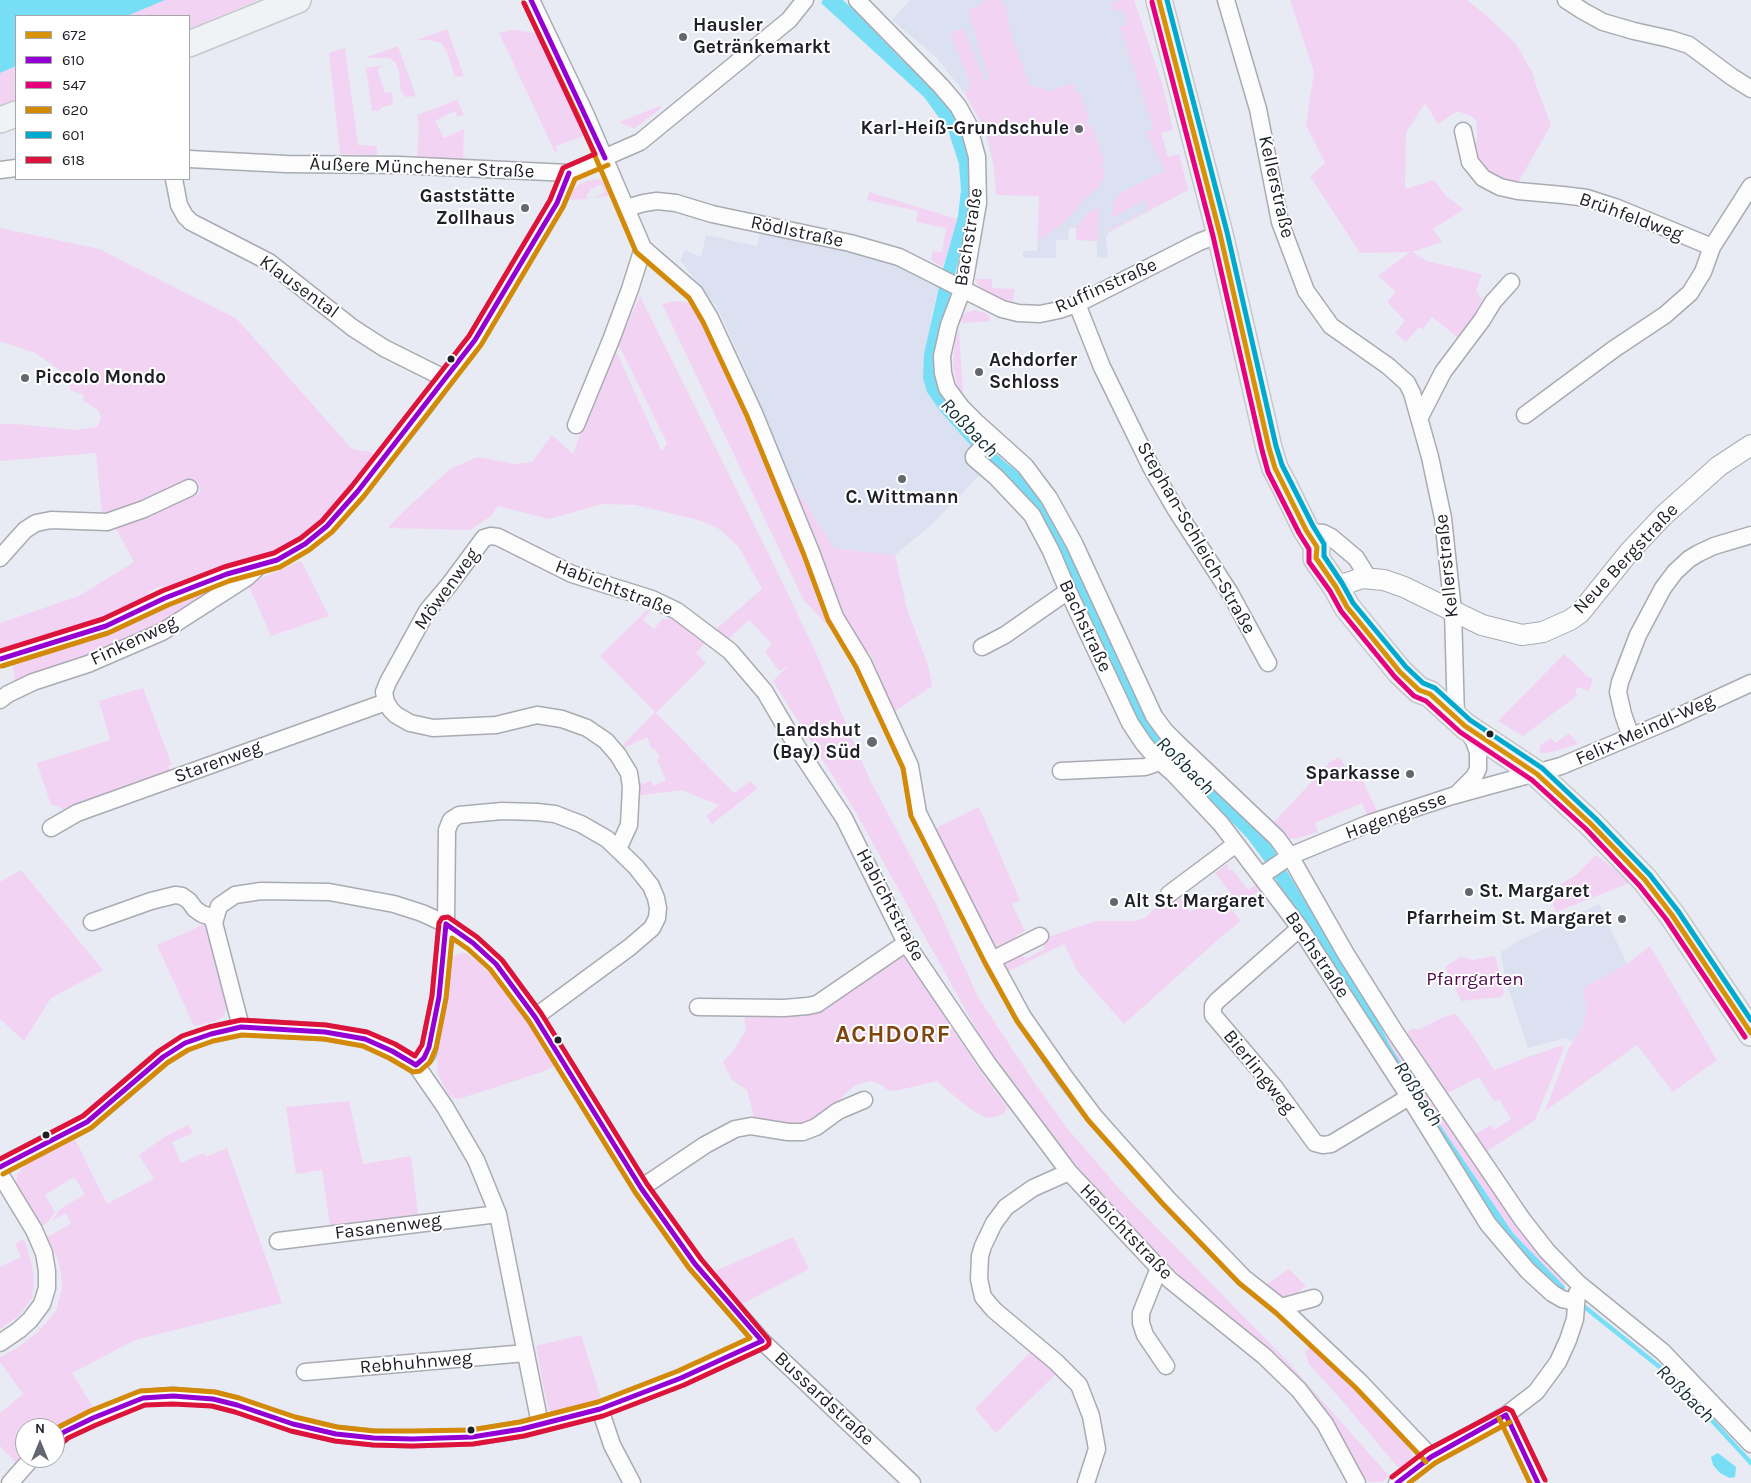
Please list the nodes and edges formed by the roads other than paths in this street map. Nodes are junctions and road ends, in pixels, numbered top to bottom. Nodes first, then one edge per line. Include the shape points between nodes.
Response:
1 (298, 0) edge
2 (531, 0) edge
3 (804, 0) edge
4 (858, 0) edge
5 (1159, 0) edge
6 (1226, 0) edge
7 (1566, 0) edge
8 (190, 44) edge
9 (1751, 89) edge
10 (15, 114) edge
11 (0, 120) edge
12 (1463, 131) dead end
13 (605, 158) junction
14 (190, 159) edge
15 (15, 168) edge
16 (0, 170) edge
17 (569, 174) junction
18 (174, 180) edge
19 (1751, 186) edge
20 (626, 208) junction
21 (1220, 234) junction
22 (1712, 247) junction
23 (643, 248) junction
24 (1511, 282) dead end
25 (953, 283) junction
26 (1077, 304) junction
27 (446, 379) junction
28 (1525, 415) dead end
29 (1420, 417) junction
30 (576, 425) dead end
31 (986, 444) junction
32 (1751, 445) edge
33 (189, 488) dead end
34 (1751, 535) edge
35 (490, 536) joint
36 (0, 558) edge
37 (260, 566) junction
38 (1352, 582) junction
39 (1068, 591) junction
40 (1453, 611) junction
41 (982, 647) dead end
42 (0, 659) edge
43 (1268, 663) dead end
44 (1751, 683) edge
45 (0, 700) edge
46 (386, 702) junction
47 (1460, 722) junction
48 (1631, 737) junction
49 (1159, 761) junction
50 (1061, 771) dead end
51 (1537, 774) junction
52 (1455, 794) junction
53 (51, 828) dead end
54 (1236, 844) junction
55 (618, 849) junction
56 (1276, 866) junction
57 (1169, 894) dead end
58 (215, 918) junction
59 (92, 922) dead end
60 (446, 924) junction
61 (1300, 928) junction
62 (1040, 936) dead end
63 (906, 944) junction
64 (992, 960) junction
65 (698, 1007) dead end
66 (535, 1016) junction
67 (241, 1027) junction
68 (1751, 1032) edge
69 (416, 1065) junction
70 (1409, 1097) junction
71 (864, 1100) dead end
72 (0, 1167) edge
73 (1069, 1172) junction
74 (0, 1174) edge
75 (642, 1188) junction
76 (498, 1214) junction
77 (278, 1241) dead end
78 (1159, 1268) junction
79 (1575, 1297) junction
80 (1314, 1298) dead end
81 (1281, 1307) junction
82 (762, 1341) junction
83 (0, 1343) edge
84 (526, 1353) junction
85 (1166, 1366) dead end
86 (305, 1372) dead end
87 (600, 1410) junction
88 (1506, 1415) junction
89 (540, 1424) junction
90 (65, 1432) edge
91 (1751, 1444) edge
92 (1432, 1457) junction
93 (23, 1468) edge
94 (10, 1483) edge
95 (632, 1483) edge
96 (912, 1483) edge
97 (1086, 1483) edge
98 (1356, 1483) edge
99 (1397, 1483) edge
100 (1538, 1483) edge

1 - 8 main road
2 - 13 street
3 - 13 street, Äußere Münchener Straße via 789,20 640,142
4 - 25 street, Bachstraße via 941,86 968,124 977,157 978,203
5 - 21 main road
6 - 29 street, Kellerstraße via 1258,110 1280,222 1306,291 1331,326 1408,383
7 - 9 street via 1603,22 1688,45
10 - 11 main road
12 - 22 street, Brühfeldweg via 1470,162 1483,178 1500,187 1587,198
13 - 17 street, Äußere Münchener Straße
13 - 20 street
14 - 17 street, Äußere Münchener Straße
15 - 16 street
17 - 27 street via 557,203 475,340
18 - 27 street, Klausental via 179,206 191,222 270,262 384,348
19 - 22 street
20 - 23 street
20 - 25 street, Rödlstraße via 644,202 676,203 900,257
21 - 26 street, Ruffinstraße
21 - 38 main road via 1275,468 1312,540 1328,550
22 - 28 street via 1703,272 1690,293 1665,315
23 - 30 street via 611,340
23 - 64 street via 695,293 710,318 754,413 835,618 863,663 910,766 918,813
24 - 29 street via 1443,372
25 - 26 street, Ruffinstraße via 1002,309 1018,313 1040,314
25 - 31 street, Bachstraße via 942,356 944,381
26 - 43 street, Stephan-Schleich-Straße via 1102,367 1151,467 1230,593
27 - 37 street via 327,526 305,544
29 - 40 street, Kellerstraße via 1443,518
31 - 39 street, Bachstraße via 974,456 975,460 1032,515
31 - 56 street, Bachstraße via 1025,466 1060,514 1160,724 1277,838
32 - 40 street, Neue Bergstraße via 1720,466 1664,515 1630,551 1586,607 1570,620 1543,632 1522,635 1482,625
33 - 36 street via 107,522 51,520 36,523 25,530
34 - 48 street via 1699,552 1675,572 1663,588 1638,635 1620,682 1618,692
35 - 46 street, Möwenweg via 484,538 427,611 388,682 384,692
35 - 63 street, Habichtstraße via 572,574 652,599 677,611 730,651 765,692 844,818
37 - 42 street via 227,574 165,598 106,626
37 - 45 street, Finkenweg via 162,632 88,664 33,682
38 - 40 street, Neue Bergstraße via 1384,580
38 - 47 main road via 1399,655 1426,684 1430,694
39 - 41 street
39 - 49 street, Bachstraße via 1130,723
40 - 47 street, Kellerstraße
44 - 48 street, Felix-Meindl-Weg
46 - 53 street, Starenweg via 77,813
46 - 55 street via 396,715 410,724 433,728 496,725 537,715 587,728 606,741 628,773 631,787 629,825
47 - 51 main road
47 - 52 street via 1474,740 1478,769
48 - 51 street, Felix-Meindl-Weg
49 - 50 street via 1145,767
49 - 54 street, Bachstraße via 1221,824
51 - 52 street, Hagengasse
51 - 68 main road via 1645,880
52 - 56 street, Hagengasse via 1383,818
54 - 56 street, Bachstraße
54 - 57 street
55 - 60 street via 581,824 555,814 502,811 460,815 451,820 447,830
55 - 66 street via 644,876 656,898 658,908 652,928
56 - 61 street, Bachstraße
56 - 79 street, Bachstraße via 1346,954 1456,1124 1547,1251
58 - 59 street via 202,914 182,896 175,895
58 - 60 street, Bussardstraße via 219,906 235,895 261,891 329,892 394,904
58 - 67 street
60 - 66 street, Bussardstraße via 496,964
60 - 69 street via 439,997 429,1047
61 - 70 street, Bachstraße
61 - 70 street, Bierlingweg via 1218,1001 1213,1006 1213,1015 1275,1088 1315,1143 1331,1144
62 - 64 street
63 - 65 street via 816,1004 784,1008
63 - 73 street, Habichtstraße via 988,1064
64 - 81 street via 1023,1017 1094,1116 1244,1278
66 - 75 street, Bussardstraße
67 - 69 street via 325,1032 365,1039
67 - 72 street via 185,1043 163,1057 87,1122
69 - 76 street via 476,1160
70 - 79 street, Bachstraße via 1488,1224 1552,1294 1562,1299
71 - 75 street via 838,1110 816,1127 803,1132 751,1126 735,1129
73 - 78 street, Habichtstraße
73 - 97 street via 1033,1188 1006,1207 985,1241 980,1256 979,1279 984,1297 994,1310 1079,1385 1091,1416 1097,1449
74 - 83 street via 34,1230 44,1253 47,1271 47,1288 42,1304 30,1320
75 - 82 street, Bussardstraße via 695,1264
76 - 77 street, Fasanenweg
76 - 84 street
78 - 85 street via 1141,1323 1145,1335
78 - 98 street, Habichtstraße via 1264,1356 1299,1390 1325,1424
79 - 88 street via 1574,1319 1558,1362 1536,1392
79 - 91 street, Bachstraße via 1663,1352
80 - 81 street
81 - 92 street
82 - 87 street via 682,1378
82 - 96 street, Bussardstraße
84 - 86 street, Rebhuhnweg
84 - 89 street
87 - 89 street
87 - 95 street via 612,1445
88 - 92 street
88 - 100 street
89 - 90 street via 472,1437 374,1438 314,1430 237,1405 173,1396 142,1398
92 - 99 street
93 - 94 street

